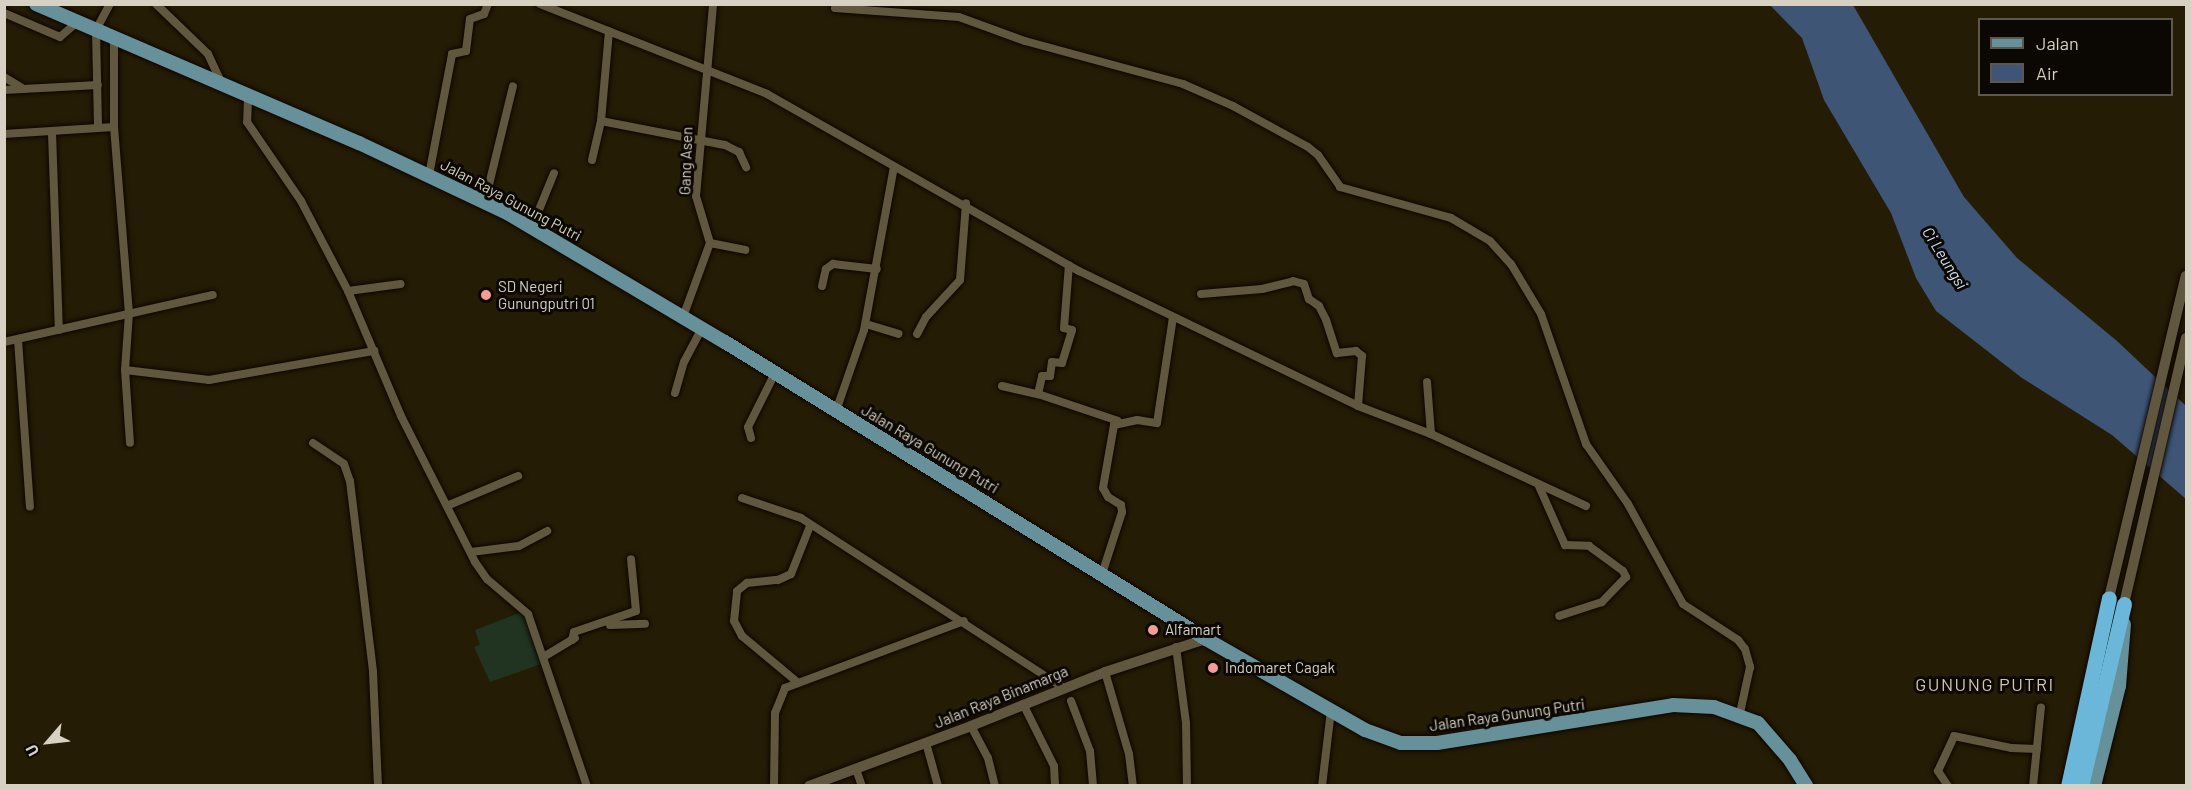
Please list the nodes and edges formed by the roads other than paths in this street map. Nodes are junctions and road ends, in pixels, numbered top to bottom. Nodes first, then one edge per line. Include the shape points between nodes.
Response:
1 (36, 4) edge
2 (110, 4) edge
3 (156, 4) edge
4 (488, 4) edge
5 (540, 4) edge
6 (713, 4) edge
7 (835, 8) dead end
8 (4, 13) edge
9 (76, 23) junction
10 (96, 30) junction
11 (609, 31) junction
12 (114, 38) junction
13 (706, 72) junction
14 (4, 77) edge
15 (222, 84) junction
16 (98, 85) junction
17 (513, 86) dead end
18 (24, 89) junction
19 (4, 90) edge
20 (248, 98) junction
21 (601, 121) junction
22 (98, 126) junction
23 (114, 128) junction
24 (52, 132) junction
25 (4, 134) edge
26 (699, 141) junction
27 (592, 160) dead end
28 (746, 167) dead end
29 (894, 167) junction
30 (554, 173) dead end
31 (429, 175) junction
32 (485, 201) junction
33 (966, 203) junction
34 (532, 227) junction
35 (710, 243) junction
36 (745, 250) dead end
37 (1069, 266) junction
38 (878, 268) junction
39 (2187, 276) edge
40 (402, 284) dead end
41 (822, 286) dead end
42 (348, 291) junction
43 (1201, 294) dead end
44 (213, 296) dead end
45 (129, 313) junction
46 (683, 317) junction
47 (1173, 317) junction
48 (866, 324) junction
49 (702, 328) junction
50 (59, 330) junction
51 (898, 334) dead end
52 (917, 334) dead end
53 (2187, 338) edge
54 (18, 340) junction
55 (4, 342) edge
56 (374, 351) junction
57 (125, 370) junction
58 (775, 373) junction
59 (1426, 382) dead end
60 (1002, 386) dead end
61 (675, 393) dead end
62 (1038, 394) junction
63 (1358, 406) junction
64 (836, 411) junction
65 (1118, 421) junction
66 (1431, 434) junction
67 (751, 438) dead end
68 (130, 443) dead end
69 (313, 443) dead end
70 (518, 476) dead end
71 (1538, 484) junction
72 (742, 498) dead end
73 (449, 505) junction
74 (1586, 506) dead end
75 (30, 507) dead end
76 (810, 526) junction
77 (548, 531) dead end
78 (471, 552) junction
79 (631, 559) dead end
80 (1102, 574) junction
81 (2109, 598) joint
82 (2124, 604) junction
83 (1559, 616) dead end
84 (964, 621) junction
85 (645, 624) dead end
86 (1206, 639) junction
87 (572, 640) junction
88 (1176, 647) junction
89 (544, 656) junction
90 (1105, 672) junction
91 (796, 681) junction
92 (1064, 688) junction
93 (1071, 701) dead end
94 (1023, 704) junction
95 (2041, 707) dead end
96 (1331, 710) junction
97 (1740, 714) junction
98 (971, 726) junction
99 (926, 743) junction
100 (2037, 749) junction
101 (856, 768) junction
102 (378, 786) edge
103 (587, 786) edge
104 (774, 786) edge
105 (809, 786) edge
106 (862, 786) edge
107 (938, 786) edge
108 (995, 786) edge
109 (1055, 786) edge
110 (1092, 786) edge
111 (1133, 786) edge
112 (1187, 786) edge
113 (1322, 786) edge
114 (1806, 786) edge
115 (1948, 786) edge
116 (2033, 786) edge
117 (2068, 786) edge
118 (2081, 786) edge
119 (2094, 786) edge

1 - 9 main road, Jalan Raya Gunung Putri
2 - 10 street
3 - 15 street via 208,54
4 - 31 street via 484,15 470,19 466,51 452,54
5 - 11 street
6 - 13 street, Gang Asen
7 - 97 street via 959,17 1025,41 1183,84 1308,147 1340,187 1451,218 1490,241 1511,264 1541,314 1586,444 1628,504 1683,604 1738,640 1745,649 1750,667
8 - 9 street via 60,37
9 - 10 main road, Jalan Raya Gunung Putri
10 - 12 main road, Jalan Raya Gunung Putri
10 - 16 street
11 - 13 street
11 - 21 street
12 - 15 main road, Jalan Raya Gunung Putri
12 - 23 street
13 - 26 street, Gang Asen
13 - 29 street via 767,94
14 - 18 street
15 - 20 main road, Jalan Raya Gunung Putri
16 - 18 street
16 - 22 street
17 - 32 street
18 - 19 street
20 - 31 main road, Jalan Raya Gunung Putri
20 - 42 street via 247,122 301,201
21 - 26 street
21 - 27 street
22 - 23 street
22 - 24 street
23 - 45 street
24 - 25 street
24 - 50 street
26 - 28 street via 737,150
26 - 35 street, Gang Asen via 696,196
29 - 33 street
29 - 38 street
30 - 34 street
31 - 32 main road, Jalan Raya Gunung Putri
32 - 34 main road, Jalan Raya Gunung Putri
33 - 37 street
33 - 52 street via 960,280 926,317
34 - 46 main road, Jalan Raya Gunung Putri
35 - 36 street
35 - 46 street
37 - 47 street
37 - 62 street via 1063,323 1064,328 1072,330 1068,353 1062,363 1052,362 1050,376 1042,376
38 - 41 street via 833,264 826,269
38 - 48 street
39 - 81 street
40 - 42 street
42 - 56 street
43 - 63 street via 1262,289 1293,281 1304,284 1309,300 1319,306 1326,320 1337,353 1356,351 1362,356
44 - 45 street
45 - 50 street
45 - 57 street
46 - 49 main road, Jalan Raya Gunung Putri
47 - 63 street
47 - 65 street via 1157,423
48 - 51 street
48 - 64 street
49 - 58 main road, Jalan Raya Gunung Putri
49 - 61 street via 684,362
50 - 54 street
53 - 82 street
54 - 55 street
54 - 75 street
56 - 57 street via 209,380
56 - 73 street via 400,416
57 - 68 street
58 - 64 main road, Jalan Raya Gunung Putri
58 - 67 street via 748,427
59 - 66 street
60 - 62 street
62 - 65 street
63 - 66 street
64 - 80 main road, Jalan Raya Gunung Putri
65 - 80 street via 1114,425 1103,488 1121,505 1122,512
66 - 71 street
69 - 102 street via 344,464 350,481 373,672
70 - 73 street
71 - 74 street
71 - 83 street via 1565,545 1589,546 1626,577 1602,602
72 - 76 street via 792,513
73 - 78 street
76 - 84 street
76 - 91 street via 791,574 778,580 747,583 737,591 734,621 742,636
77 - 78 street via 519,546
78 - 89 street via 487,579 528,614
79 - 87 street via 636,611 574,633
80 - 86 main road, Jalan Raya Gunung Putri
81 - 117 highway
82 - 118 highway
82 - 119 main road via 2119,686
84 - 91 street
84 - 92 street
85 - 87 street via 614,624
86 - 88 street, Jalan Raya Binamarga
86 - 96 main road, Jalan Raya Gunung Putri
87 - 89 street
88 - 90 street, Jalan Raya Binamarga
88 - 112 street via 1186,723
89 - 103 street
90 - 92 street, Jalan Raya Binamarga
90 - 111 street via 1129,754
91 - 104 street via 777,699
92 - 94 street, Jalan Raya Binamarga
93 - 110 street via 1090,751
94 - 98 street, Jalan Raya Binamarga
94 - 109 street via 1054,766
95 - 100 street
96 - 97 main road, Jalan Raya Gunung Putri via 1379,737 1417,744 1673,705 1714,706
96 - 113 street
97 - 114 main road, Jalan Raya Gunung Putri via 1758,723 1773,738
98 - 99 street, Jalan Raya Binamarga
98 - 108 street via 988,758
99 - 101 street, Jalan Raya Binamarga
99 - 107 street
100 - 115 street via 2011,748 1954,736 1938,771
100 - 116 street
101 - 105 street, Jalan Raya Binamarga
101 - 106 street

